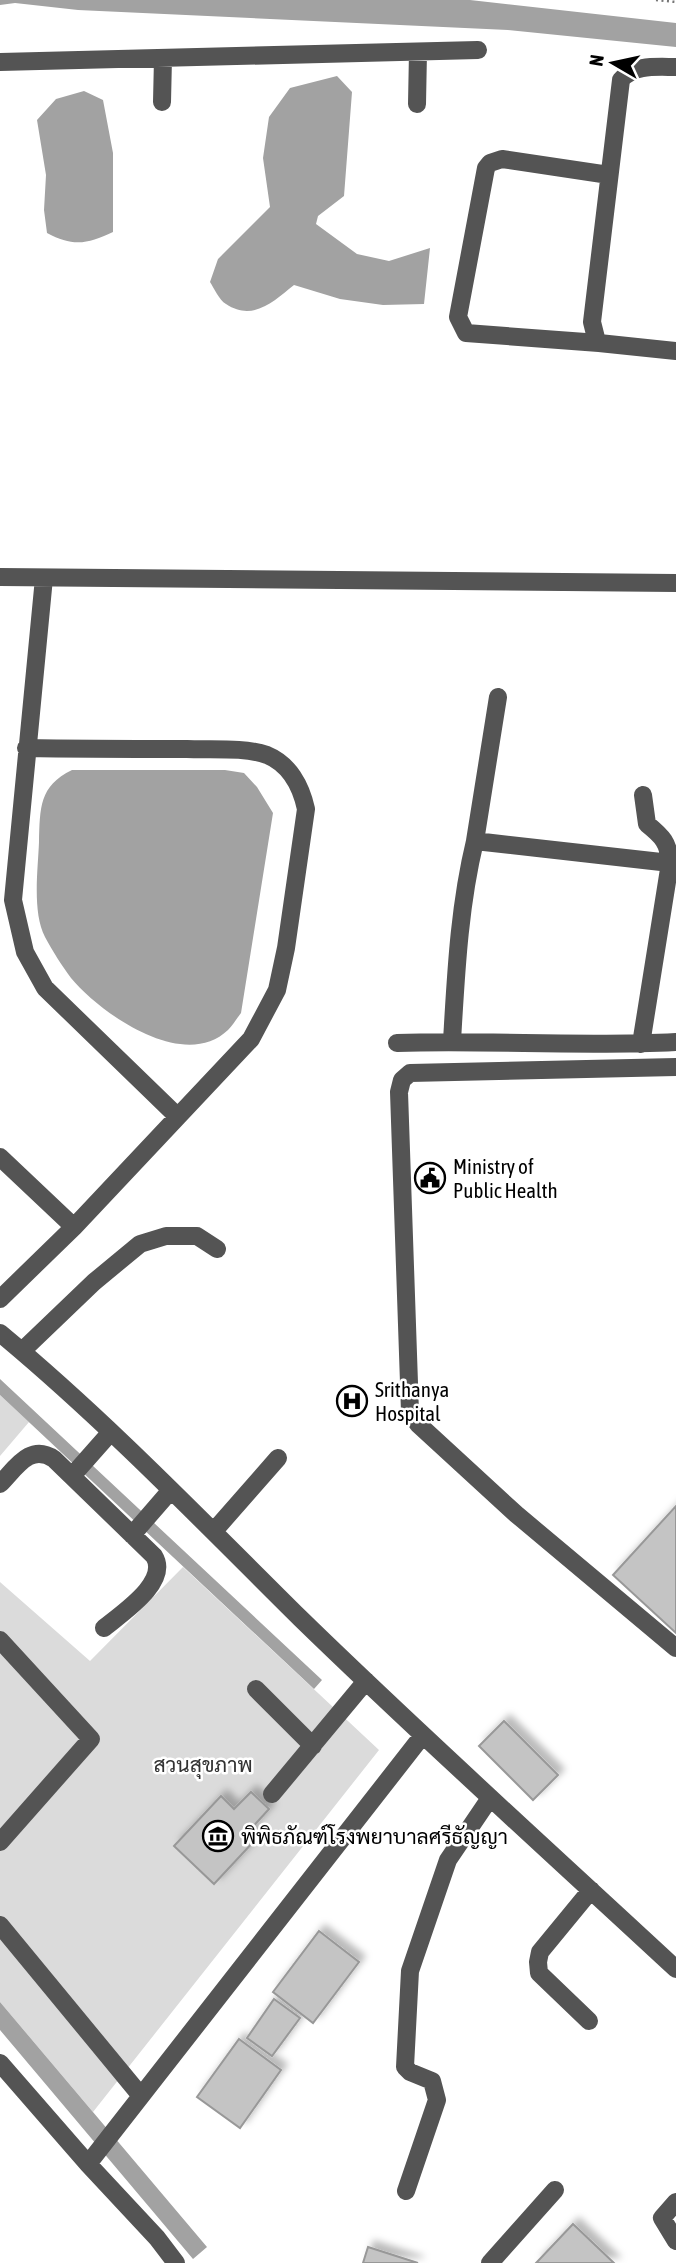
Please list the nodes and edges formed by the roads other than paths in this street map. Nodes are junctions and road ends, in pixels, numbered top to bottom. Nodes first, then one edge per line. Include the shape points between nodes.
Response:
1 (478, 50) dead end
2 (418, 51) junction
3 (163, 58) junction
4 (0, 62) edge
5 (676, 68) edge
6 (162, 102) dead end
7 (417, 103) dead end
8 (609, 175) junction
9 (600, 342) junction
10 (676, 351) edge
11 (0, 578) edge
12 (44, 578) junction
13 (676, 583) edge
14 (498, 697) dead end
15 (26, 748) junction
16 (643, 795) dead end
17 (475, 841) junction
18 (670, 863) junction
19 (452, 1041) junction
20 (676, 1042) edge
21 (397, 1043) dead end
22 (641, 1044) junction
23 (676, 1067) edge
24 (177, 1116) junction
25 (0, 1157) edge
26 (74, 1227) junction
27 (217, 1249) dead end
28 (0, 1299) edge
29 (0, 1333) edge
30 (22, 1351) junction
31 (110, 1433) junction
32 (278, 1458) dead end
33 (74, 1474) junction
34 (0, 1484) edge
35 (171, 1490) junction
36 (139, 1527) junction
37 (214, 1531) junction
38 (104, 1628) dead end
39 (0, 1640) edge
40 (676, 1648) edge
41 (366, 1681) junction
42 (256, 1689) dead end
43 (423, 1735) junction
44 (313, 1746) junction
45 (272, 1794) dead end
46 (490, 1798) junction
47 (0, 1842) edge
48 (591, 1891) junction
49 (0, 1925) edge
50 (676, 1969) edge
51 (589, 2021) dead end
52 (0, 2063) edge
53 (137, 2101) junction
54 (89, 2163) junction
55 (555, 2190) dead end
56 (406, 2191) dead end
57 (676, 2202) edge
58 (676, 2241) edge
59 (176, 2263) edge
60 (490, 2263) edge

1 - 2 lane
2 - 3 lane
2 - 7 lane
3 - 4 lane
3 - 6 lane
5 - 8 lane via 639,69 621,80
8 - 9 lane via 592,322
8 - 9 lane via 502,159 490,163 458,317 466,333
9 - 10 lane
11 - 12 lane
12 - 13 lane
12 - 15 lane
14 - 17 lane
15 - 24 lane via 12,900 25,952 45,988
15 - 24 lane via 265,754 279,762 302,790 306,808 277,990 251,1039
16 - 18 lane via 647,824 664,837
17 - 18 lane
17 - 19 lane via 457,953
18 - 22 lane
19 - 21 lane
19 - 22 lane
20 - 22 lane
23 - 40 lane via 410,1073 402,1080 400,1092 410,1412 516,1514
24 - 26 lane
25 - 26 lane
26 - 28 lane
27 - 30 lane via 197,1236 166,1236 140,1244
29 - 30 lane
30 - 31 lane
31 - 33 lane
31 - 35 lane
32 - 37 lane
33 - 34 lane via 39,1452 26,1458
33 - 36 lane
35 - 36 lane
35 - 37 lane
36 - 38 lane via 157,1561 156,1579
37 - 41 lane
39 - 47 lane via 91,1739
41 - 43 lane
41 - 44 lane
42 - 44 lane
43 - 46 lane
43 - 53 lane
44 - 45 lane
46 - 48 lane
46 - 56 lane via 448,1860 410,1971 405,2067 432,2081 437,2100
48 - 50 lane
48 - 51 lane via 540,1952 538,1962 539,1973
49 - 53 lane
52 - 54 lane
53 - 54 lane
54 - 59 lane
55 - 60 lane
57 - 58 lane via 662,2218

